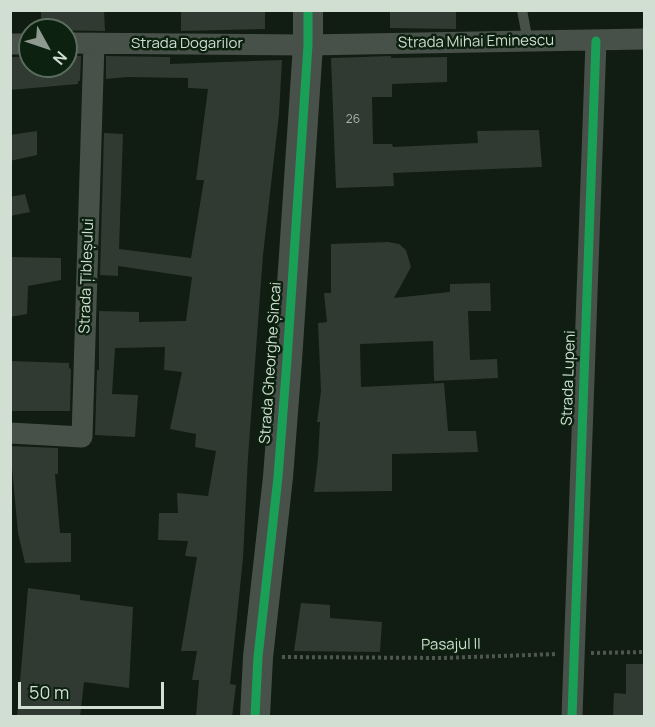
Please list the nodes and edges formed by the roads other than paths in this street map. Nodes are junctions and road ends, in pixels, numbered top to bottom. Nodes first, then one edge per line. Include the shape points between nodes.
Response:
1 (308, 10) edge
2 (522, 10) edge
3 (645, 39) edge
4 (596, 41) junction
5 (528, 42) junction
6 (94, 43) junction
7 (78, 44) edge
8 (308, 45) junction
9 (10, 433) edge
10 (255, 717) edge
11 (572, 717) edge

1 - 8 street, Strada Gheorghe Șincai
2 - 5 lane
3 - 4 street, Strada Mihai Eminescu
4 - 5 street, Strada Mihai Eminescu
4 - 11 street, Strada Lupeni
5 - 8 street, Strada Mihai Eminescu
6 - 7 street, Strada Dogarilor
6 - 8 street, Strada Dogarilor
6 - 9 street, Strada Țibleșului via 82,437
8 - 10 street, Strada Gheorghe Șincai via 280,453

